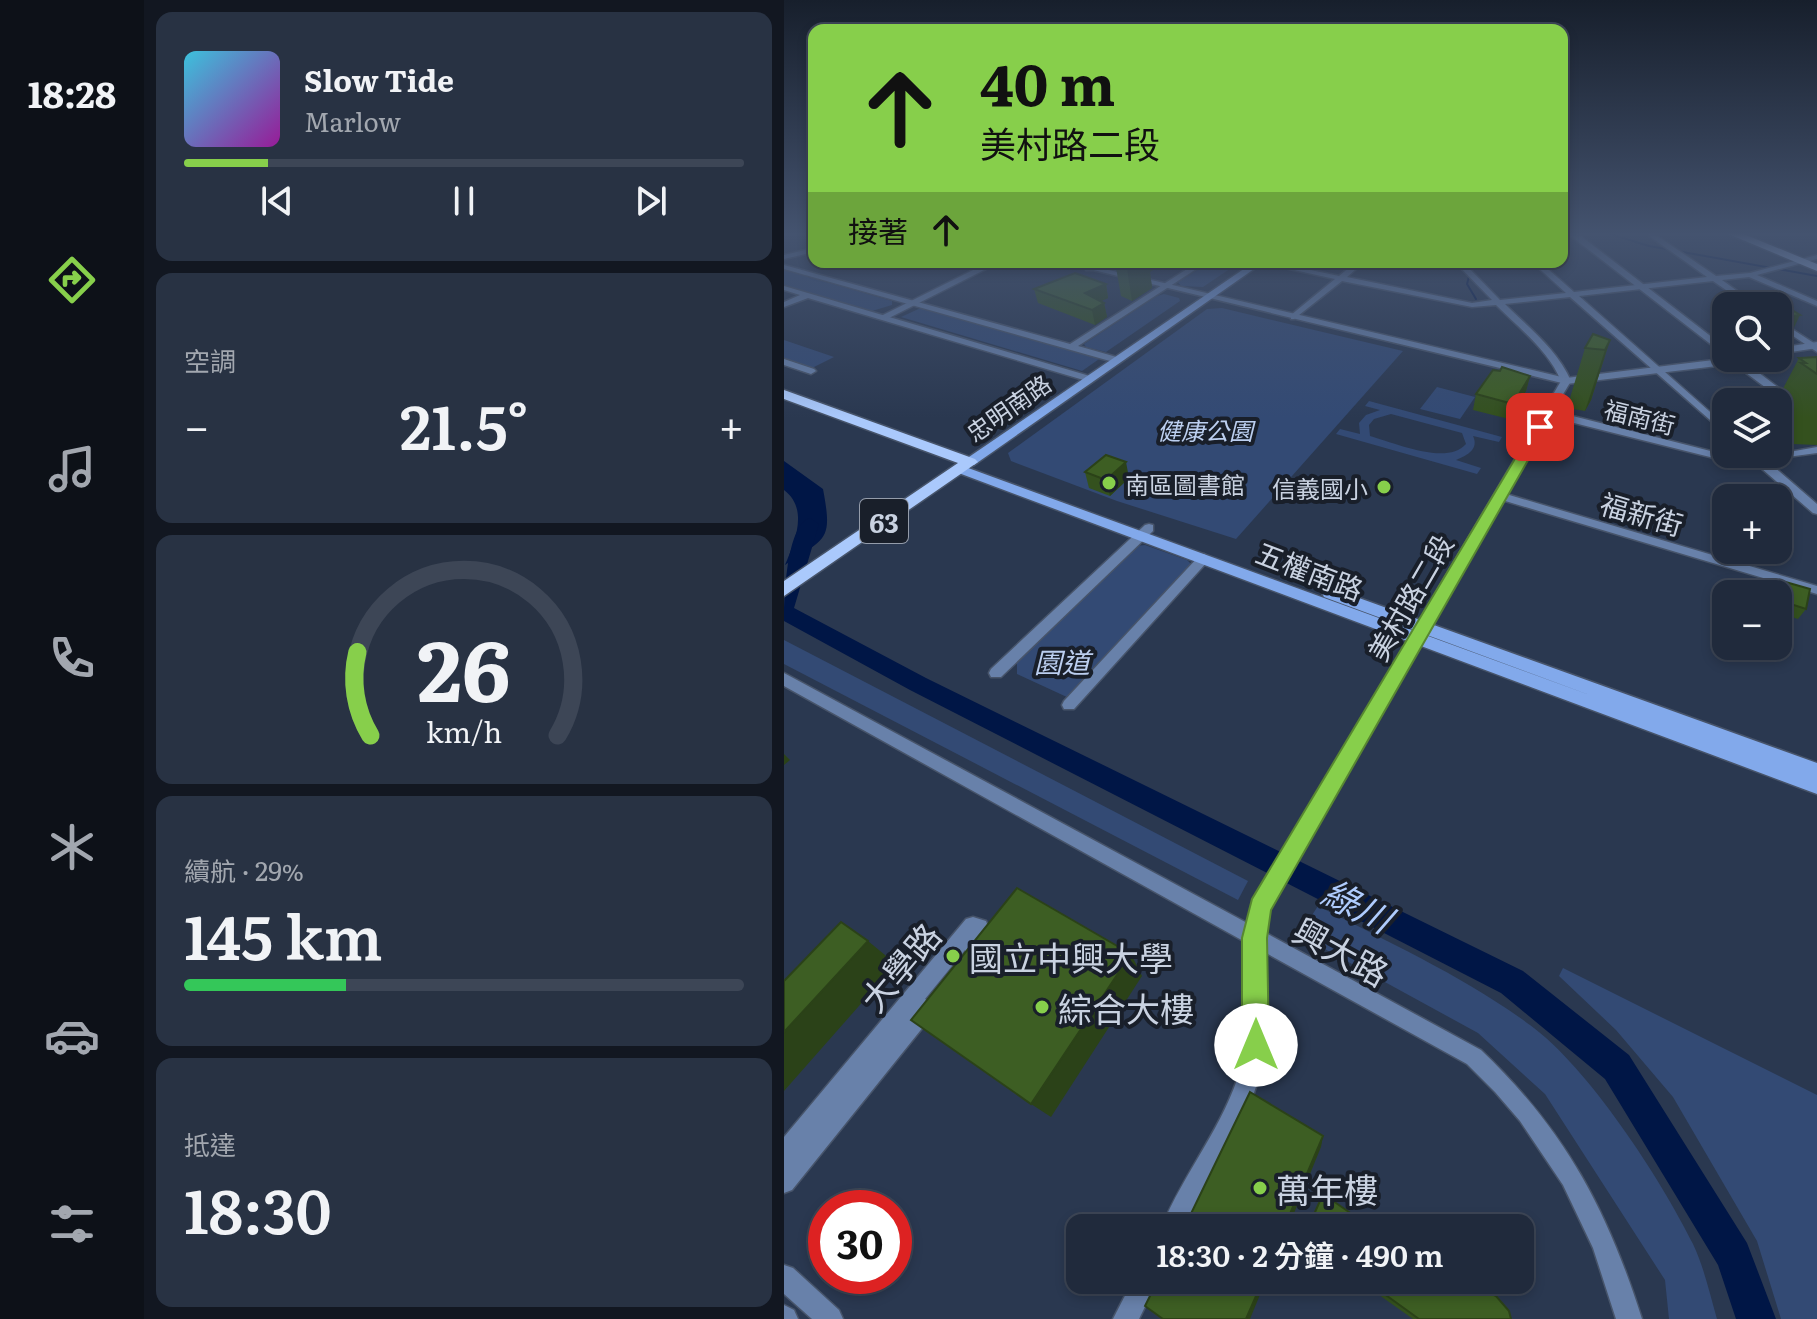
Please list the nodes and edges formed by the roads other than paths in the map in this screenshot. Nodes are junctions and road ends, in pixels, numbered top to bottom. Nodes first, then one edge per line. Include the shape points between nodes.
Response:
1 (1572, 294) edge
2 (808, 295) joint
3 (879, 295) edge
4 (930, 295) edge
5 (1152, 295) edge
6 (1199, 295) edge
7 (1320, 295) edge
8 (1414, 295) edge
9 (1490, 295) edge
10 (1567, 295) edge
11 (1656, 295) edge
12 (1658, 295) edge
13 (1795, 295) edge
14 (1205, 296) junction
15 (1497, 302) junction
16 (911, 304) junction
17 (1817, 304) edge
18 (784, 305) edge
19 (1294, 317) junction
20 (882, 318) junction
21 (1792, 332) edge
22 (1712, 333) edge
23 (1712, 341) edge
24 (1071, 347) junction
25 (1816, 348) edge
26 (1792, 351) edge
27 (1113, 359) junction
28 (784, 362) edge
29 (1712, 363) edge
30 (1658, 370) junction
31 (811, 371) dead end
32 (1755, 372) edge
33 (1758, 372) edge
34 (1086, 378) junction
35 (1566, 381) junction
36 (784, 394) edge
37 (784, 403) edge
38 (1548, 413) junction
39 (1817, 413) edge
40 (1712, 418) edge
41 (1817, 423) edge
42 (1817, 450) edge
43 (1792, 453) edge
44 (1712, 454) edge
45 (961, 464) junction
46 (1768, 468) edge
47 (1500, 496) junction
48 (1817, 510) edge
49 (1145, 532) junction
50 (1204, 558) junction
51 (789, 583) edge
52 (1817, 590) edge
53 (1421, 634) junction
54 (996, 673) dead end
55 (784, 679) edge
56 (1069, 705) dead end
57 (1817, 771) edge
58 (1817, 786) edge
59 (1254, 938) junction
60 (784, 1154) edge
61 (784, 1182) edge
62 (1180, 1214) edge
63 (784, 1277) edge
64 (1139, 1294) edge
65 (830, 1319) edge
66 (1126, 1319) edge
67 (1629, 1319) edge

1 - 30 street
2 - 18 street
2 - 20 street
3 - 16 street
4 - 16 street
5 - 24 street, 忠明南路
6 - 14 street
7 - 19 street
8 - 15 street via 1452,303
9 - 15 street
10 - 15 street
11 - 23 street
12 - 22 street
13 - 17 street
14 - 19 street
14 - 27 main road, 忠明南路
15 - 35 street via 1550,355
16 - 20 street
16 - 24 street
19 - 35 street
20 - 34 street
21 - 25 street
24 - 27 street
25 - 26 street
27 - 34 main road, 忠明南路
28 - 31 street
29 - 30 street
30 - 35 street
30 - 40 street
32 - 41 street
33 - 39 street
34 - 45 main road, 忠明南路
35 - 38 street, 美村路二段
36 - 45 main road, 五權南路
37 - 45 main road, 五權南路
38 - 44 street, 福南街
38 - 47 street, 美村路二段
42 - 43 street, 福南街
45 - 49 main road, 五權南路
45 - 51 main road, 忠明南路 / 63
45 - 51 main road, 忠明南路 / 63 via 827,550
46 - 48 street
47 - 52 street, 福新街
47 - 53 street, 美村路二段
49 - 50 main road, 五權南路
49 - 53 main road, 五權南路
49 - 54 street
50 - 53 main road, 五權南路
50 - 56 street
53 - 57 main road, 五權南路
53 - 58 main road, 五權南路
53 - 59 street, 美村路二段 via 1260,907
55 - 59 street, 興大路
59 - 62 street via 1256,1045 1240,1099
59 - 67 street, 興大路 via 1474,1057 1496,1077 1536,1122 1573,1178 1607,1249
60 - 61 street, 大學路 via 973,926 979,928 980,942
63 - 65 street
64 - 66 street

